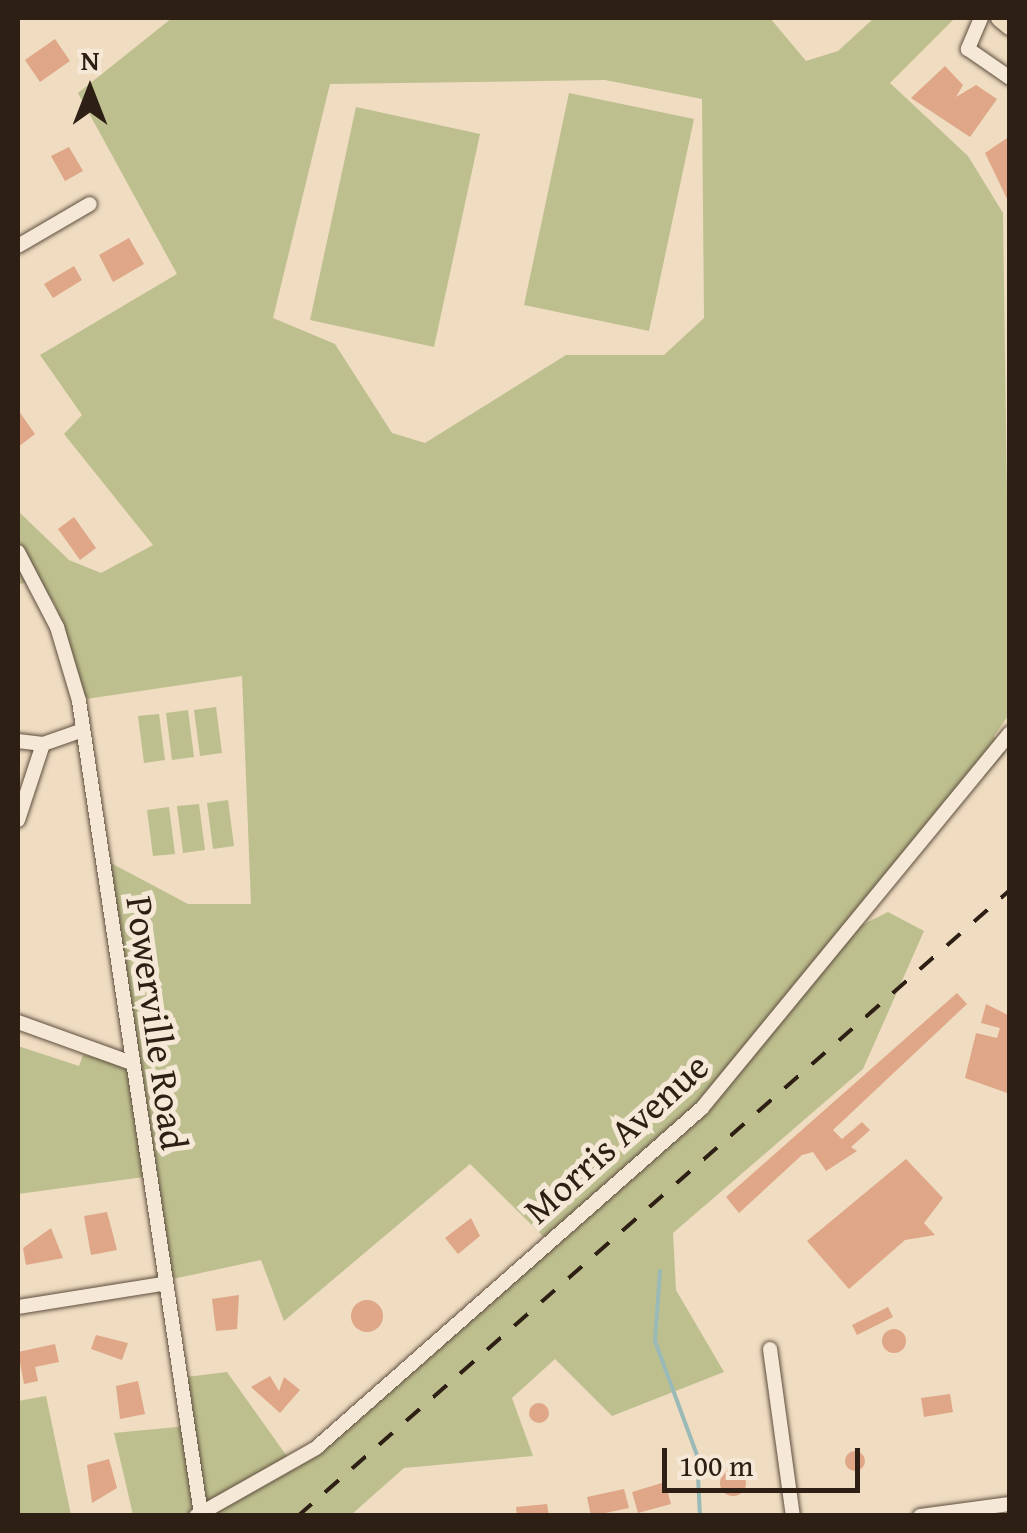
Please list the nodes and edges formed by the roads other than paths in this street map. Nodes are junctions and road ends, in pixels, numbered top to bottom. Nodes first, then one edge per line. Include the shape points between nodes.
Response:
1 (981, 18) edge
2 (1000, 18) edge
3 (1010, 26) edge
4 (1010, 78) edge
5 (90, 204) dead end
6 (18, 246) edge
7 (18, 552) edge
8 (83, 730) junction
9 (1010, 733) edge
10 (18, 741) edge
11 (43, 744) junction
12 (18, 820) edge
13 (18, 1022) edge
14 (130, 1062) junction
15 (162, 1284) junction
16 (18, 1307) edge
17 (770, 1348) dead end
18 (1010, 1504) edge
19 (198, 1515) edge
20 (792, 1516) edge
21 (920, 1516) edge

1 - 4 street via 968,49
2 - 3 main road
5 - 6 street
7 - 8 street, Powerville Road via 70,661
8 - 11 street
8 - 14 street, Powerville Road
9 - 19 street, Morris Avenue via 702,1108 316,1448
10 - 11 street
11 - 12 street
13 - 14 street
14 - 15 street, Powerville Road
15 - 16 street
15 - 19 street, Powerville Road
17 - 20 street
18 - 21 street

